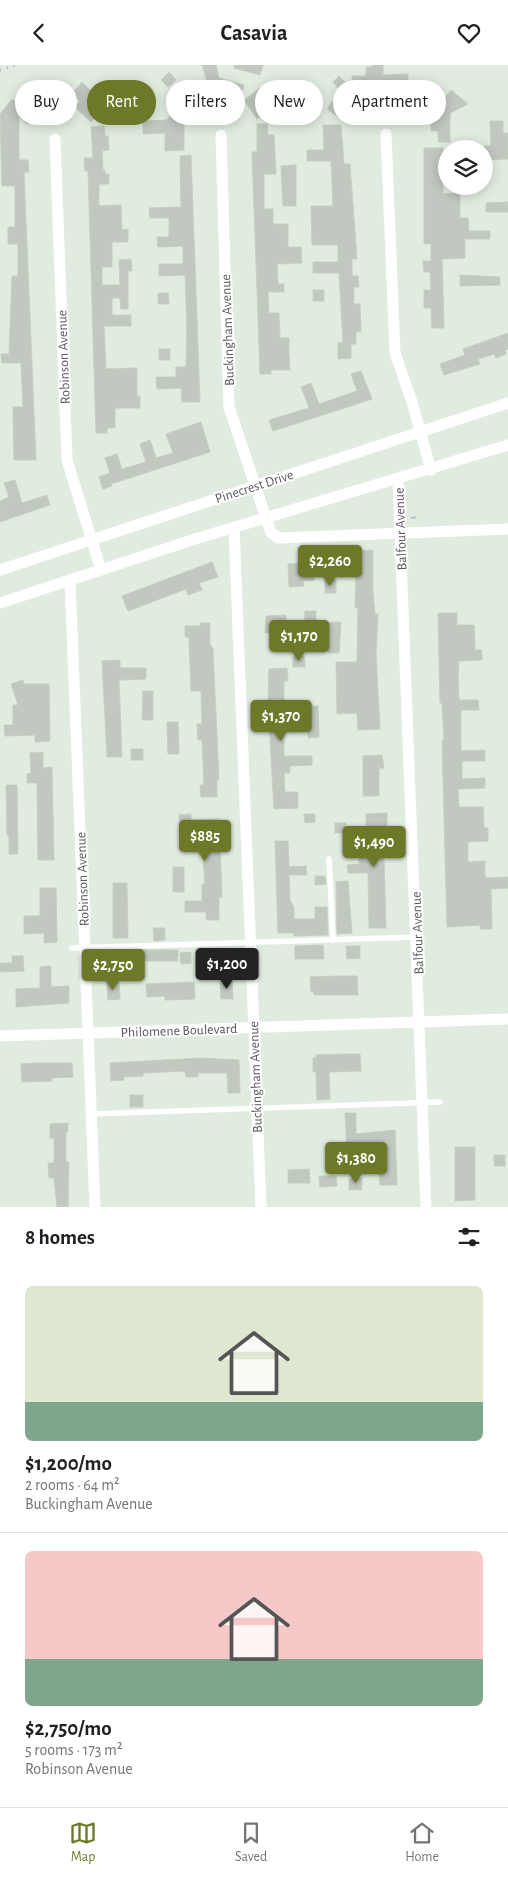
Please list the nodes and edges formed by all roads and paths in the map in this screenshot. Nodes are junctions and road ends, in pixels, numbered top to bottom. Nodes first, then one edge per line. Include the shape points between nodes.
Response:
1 (386, 134) dead end
2 (221, 135) dead end
3 (55, 139) dead end
4 (508, 403) edge
5 (421, 431) junction
6 (508, 445) edge
7 (431, 470) junction
8 (398, 480) junction
9 (255, 486) junction
10 (417, 517) dead end
11 (410, 518) dead end
12 (266, 519) junction
13 (234, 528) junction
14 (508, 529) edge
15 (400, 533) junction
16 (92, 540) junction
17 (0, 570) edge
18 (101, 570) junction
19 (70, 580) junction
20 (0, 603) edge
21 (329, 859) dead end
22 (417, 937) junction
23 (333, 940) junction
24 (252, 942) junction
25 (85, 947) junction
26 (72, 948) dead end
27 (508, 1019) edge
28 (420, 1022) junction
29 (253, 1027) junction
30 (88, 1033) junction
31 (0, 1035) edge
32 (422, 1103) junction
33 (440, 1103) dead end
34 (257, 1107) junction
35 (91, 1114) junction
36 (95, 1207) edge
37 (261, 1207) edge
38 (426, 1207) edge

1 - 5 street via 395,353
2 - 9 street, Buckingham Avenue via 229,407
3 - 16 street, Robinson Avenue via 67,460
4 - 5 street, Pinecrest Drive
5 - 7 street
5 - 9 street, Pinecrest Drive
6 - 7 street
7 - 8 street
8 - 12 street
8 - 15 street, Balfour Avenue
9 - 12 street, Buckingham Avenue
9 - 16 street, Pinecrest Drive
10 - 11 path
12 - 13 street
12 - 15 street, Buckingham Avenue via 271,533 279,538
13 - 18 street
13 - 24 street, Buckingham Avenue
14 - 15 street, Buckingham Avenue
15 - 22 street, Balfour Avenue
16 - 17 street, Pinecrest Drive
16 - 18 street, Robinson Avenue
18 - 19 street
19 - 20 street
19 - 25 street, Robinson Avenue
21 - 23 lane
22 - 23 lane
22 - 28 street, Balfour Avenue
23 - 24 lane
24 - 25 lane
24 - 29 street, Buckingham Avenue
25 - 26 lane
25 - 30 street, Robinson Avenue
27 - 28 street, Philomene Boulevard
28 - 29 street, Philomene Boulevard
28 - 32 street, Balfour Avenue
29 - 30 street, Philomene Boulevard
29 - 34 street, Buckingham Avenue
30 - 31 street, Philomene Boulevard
30 - 35 street, Robinson Avenue
32 - 33 lane
32 - 34 lane
32 - 38 street, Balfour Avenue
34 - 35 lane
34 - 37 street, Buckingham Avenue
35 - 36 street, Robinson Avenue

